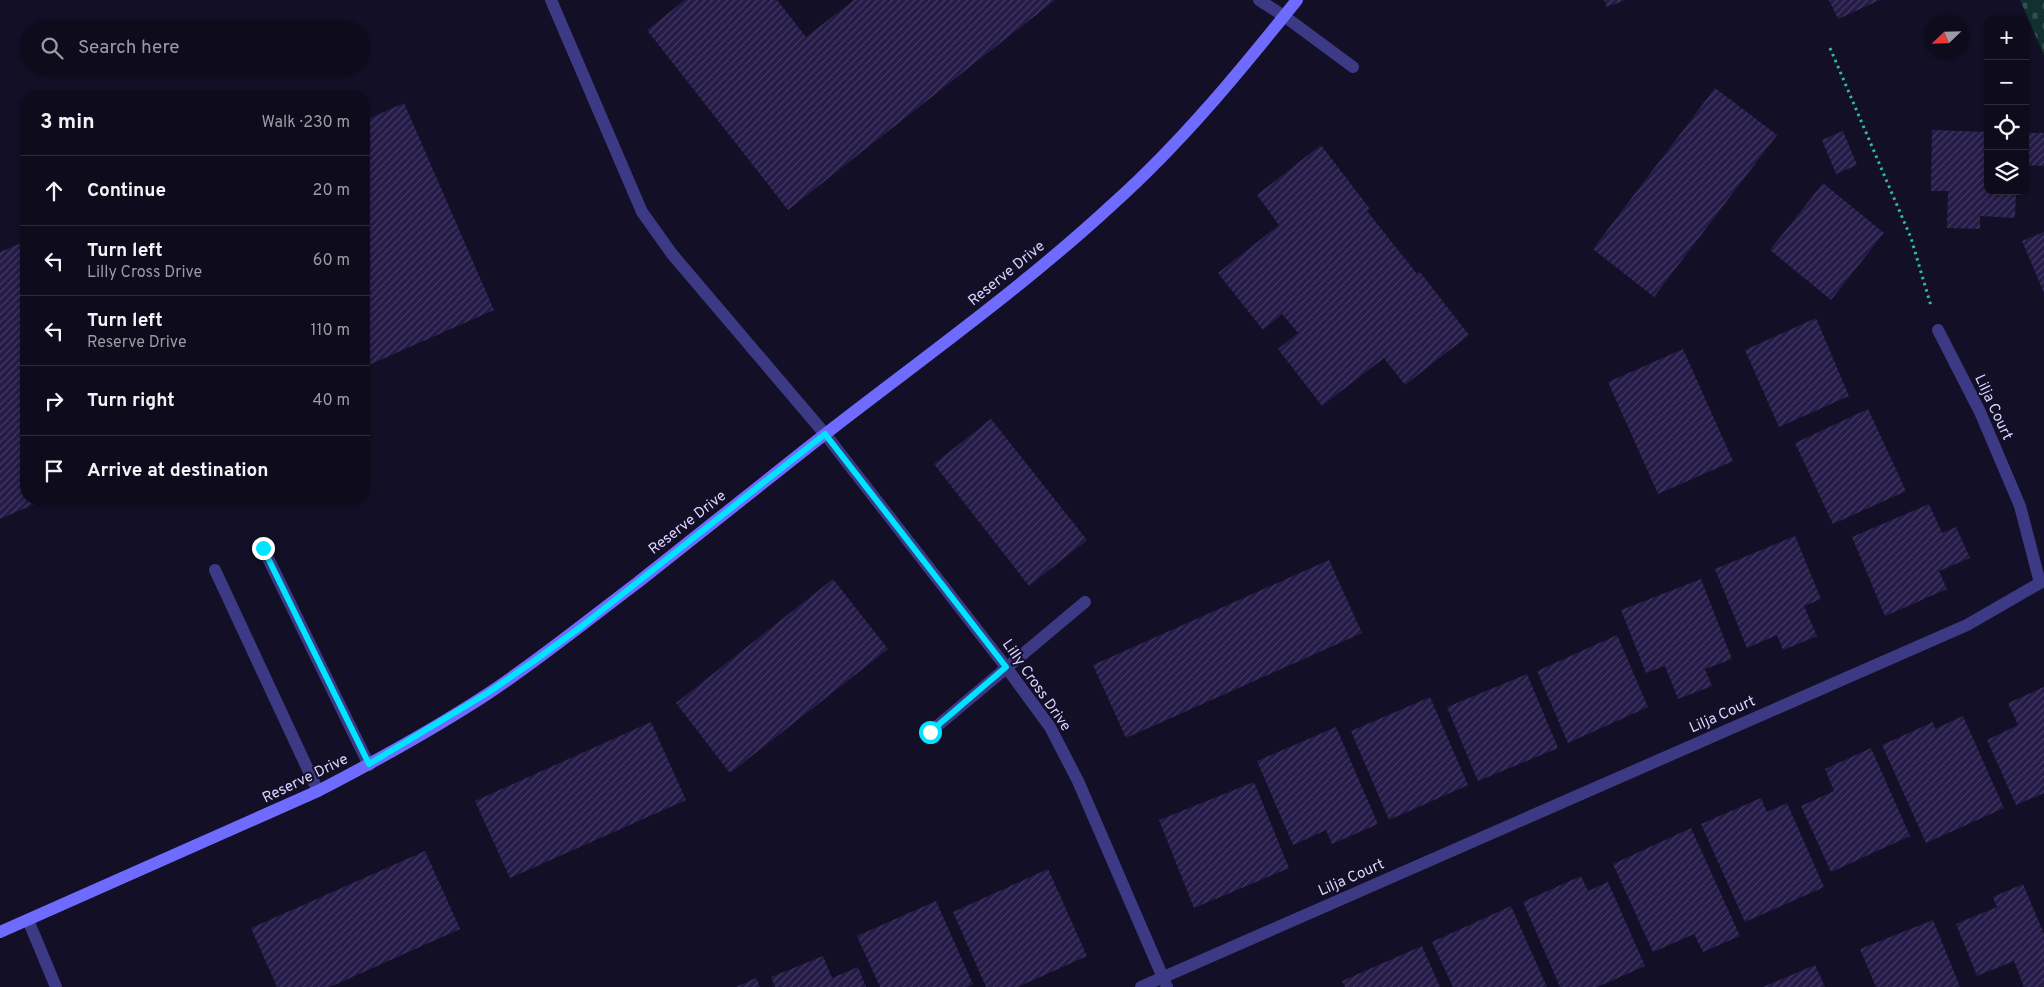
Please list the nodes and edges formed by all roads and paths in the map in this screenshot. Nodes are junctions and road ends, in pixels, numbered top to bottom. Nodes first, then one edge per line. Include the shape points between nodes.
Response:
1 (551, 0) edge
2 (1259, 0) edge
3 (1296, 0) edge
4 (1284, 16) junction
5 (1830, 48) dead end
6 (1353, 67) dead end
7 (1938, 330) joint
8 (825, 434) junction
9 (263, 548) dead end
10 (214, 570) dead end
11 (1085, 602) dead end
12 (1006, 667) junction
13 (930, 732) dead end
14 (369, 764) junction
15 (318, 791) junction
16 (28, 920) junction
17 (0, 932) edge
18 (1165, 982) edge
19 (56, 987) edge
20 (1141, 987) edge

1 - 8 street, Lilly Cross Drive via 642,212 672,254
2 - 4 street
3 - 4 street, Reserve Drive
4 - 6 street
4 - 8 street, Reserve Drive via 1201,115 1116,202 977,318
5 - 7 path via 1912,238
7 - 18 street, Lilja Court via 1980,412 2020,506 2040,583 1966,625
8 - 12 street, Lilly Cross Drive
8 - 14 street, Reserve Drive via 534,661
9 - 14 street
10 - 15 street
11 - 12 street
12 - 13 street
12 - 18 street, Lilly Cross Drive via 1050,728 1078,781
14 - 15 street, Reserve Drive
15 - 16 street, Reserve Drive
16 - 17 street, Reserve Drive
16 - 19 street
18 - 20 street

